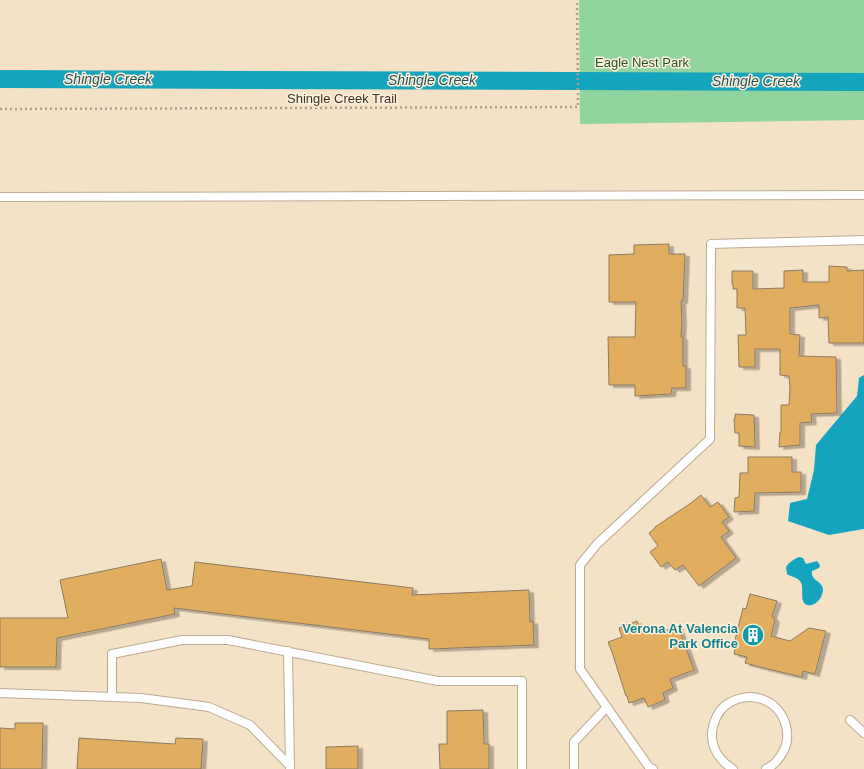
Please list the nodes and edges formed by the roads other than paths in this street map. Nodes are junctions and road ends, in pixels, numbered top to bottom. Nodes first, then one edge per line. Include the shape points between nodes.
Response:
1 (864, 195) edge
2 (0, 197) edge
3 (864, 240) edge
4 (288, 651) junction
5 (0, 692) edge
6 (112, 697) junction
7 (607, 707) junction
8 (850, 720) dead end
9 (864, 733) edge
10 (290, 768) edge
11 (522, 769) edge
12 (574, 769) edge
13 (653, 769) edge
14 (733, 769) edge
15 (766, 769) edge

1 - 2 lane
3 - 7 lane via 711,244 710,439 597,544 580,565 580,669
4 - 6 lane via 228,640 182,640 112,654
4 - 10 lane
4 - 11 lane via 438,681 522,681
5 - 6 lane
6 - 10 lane via 142,698 209,707 250,725
7 - 12 lane via 574,742
7 - 13 lane via 649,767
8 - 9 lane
14 - 15 lane via 724,764 712,743 715,718 722,708 732,701 756,697 778,709 785,720 788,732 781,757

